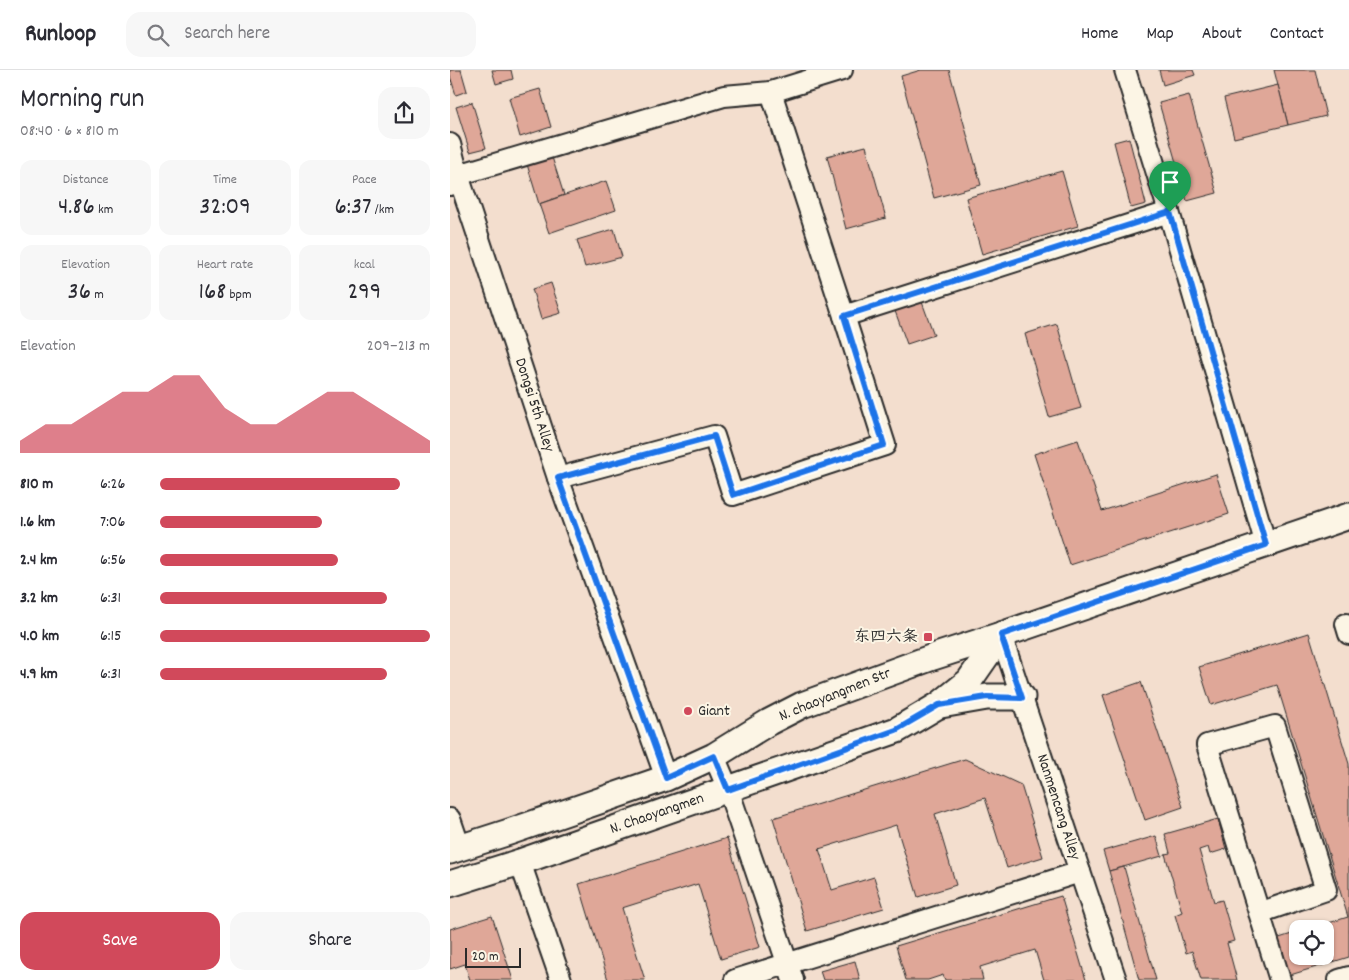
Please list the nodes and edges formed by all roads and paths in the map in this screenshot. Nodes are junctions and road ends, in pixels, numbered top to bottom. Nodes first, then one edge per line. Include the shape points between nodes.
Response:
1 (842, 70) edge
2 (1125, 70) edge
3 (771, 92) junction
4 (450, 144) edge
5 (454, 180) edge
6 (1170, 212) junction
7 (844, 316) junction
8 (558, 478) junction
9 (1349, 516) edge
10 (1266, 545) junction
11 (1001, 635) junction
12 (1022, 698) junction
13 (939, 705) junction
14 (714, 756) junction
15 (666, 778) junction
16 (728, 790) junction
17 (450, 819) edge
18 (455, 849) edge
19 (520, 862) junction
20 (1080, 872) junction
21 (450, 884) edge
22 (1259, 913) junction
23 (791, 972) edge
24 (1349, 977) edge
25 (560, 980) edge
26 (735, 980) edge
27 (1116, 980) edge
28 (1280, 980) edge
29 (1339, 980) edge

1 - 3 street
2 - 6 street
3 - 5 street via 724,96
3 - 7 street
4 - 5 street, Dongsi 5th Alley
5 - 8 street, Dongsi 5th Alley
6 - 7 street
6 - 10 street
7 - 8 street via 884,445 733,495 714,436
8 - 15 street, Dongsi 5th Alley
9 - 10 main road
10 - 11 main road
11 - 12 street, Nanmencang Alley
11 - 13 main road, N. Chaoyangmen via 969,681
11 - 14 main road, N. chaoyangmen Str via 802,705
12 - 13 main road via 987,697
12 - 20 street, Nanmencang Alley
13 - 16 main road, N. Chaoyangmen via 896,730
14 - 15 main road, N. chaoyangmen Str
14 - 16 street
15 - 18 main road, N. chaoyangmen Str
16 - 19 main road, N. Chaoyangmen
16 - 23 street
17 - 18 street
19 - 21 main road, N. Chaoyangmen
19 - 25 street
20 - 23 street
20 - 27 street, Nanmencang Alley
22 - 22 street via 1207,745 1275,726 1326,890
22 - 28 street
23 - 26 street
24 - 29 street

